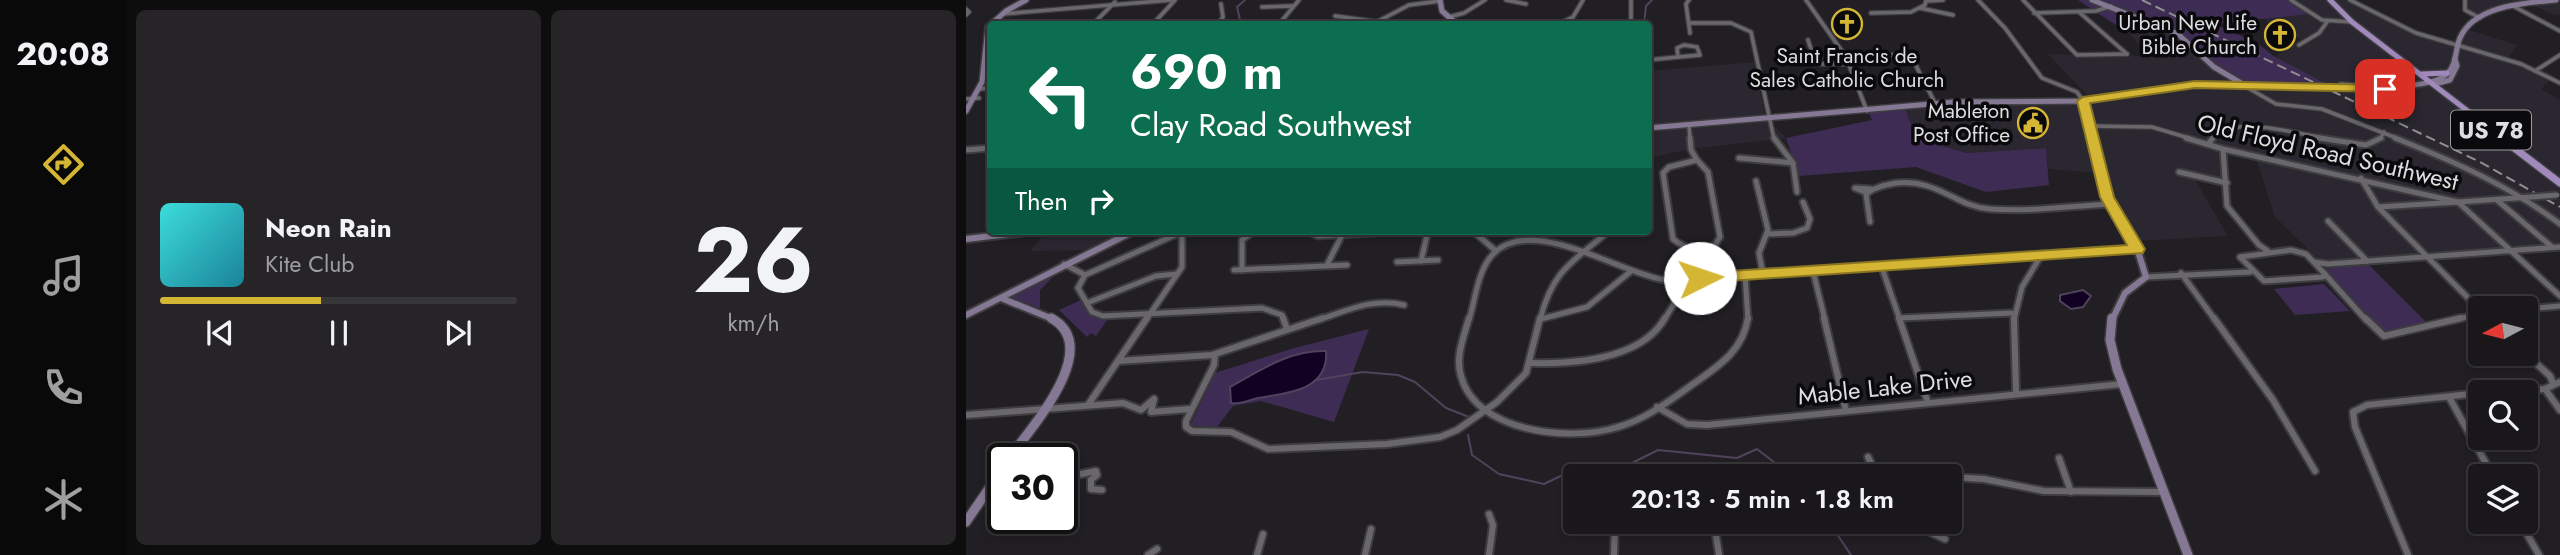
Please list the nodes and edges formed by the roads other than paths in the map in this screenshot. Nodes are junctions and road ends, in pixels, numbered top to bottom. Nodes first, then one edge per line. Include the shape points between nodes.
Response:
1 (1026, 0) edge
2 (1174, 0) edge
3 (1299, 0) edge
4 (1404, 0) edge
5 (1485, 0) edge
6 (1506, 0) edge
7 (1583, 0) edge
8 (1630, 0) edge
9 (1689, 0) edge
10 (1806, 0) edge
11 (1926, 0) edge
12 (1943, 0) edge
13 (1978, 0) edge
14 (2023, 0) edge
15 (2092, 0) edge
16 (2291, 0) edge
17 (2330, 0) edge
18 (2350, 0) edge
19 (2464, 0) edge
20 (2556, 0) edge
21 (1440, 1) edge
22 (1115, 2) junction
23 (1221, 4) dead end
24 (1526, 4) dead end
25 (1409, 5) junction
26 (1292, 6) junction
27 (2111, 6) junction
28 (2513, 6) junction
29 (1262, 8) dead end
30 (1920, 8) junction
31 (966, 9) edge
32 (2079, 12) junction
33 (1871, 13) dead end
34 (2034, 13) junction
35 (1002, 14) junction
36 (966, 15) edge
37 (1953, 15) dead end
38 (1335, 16) dead end
39 (1449, 17) junction
40 (2480, 18) junction
41 (1747, 20) dead end
42 (994, 21) edge
43 (1096, 21) edge
44 (1156, 21) edge
45 (1220, 21) edge
46 (1281, 21) edge
47 (1372, 21) edge
48 (1381, 21) edge
49 (1454, 21) edge
50 (1564, 21) edge
51 (1631, 21) edge
52 (2327, 22) junction
53 (2352, 22) junction
54 (1689, 23) junction
55 (1739, 24) junction
56 (2560, 31) edge
57 (1690, 33) dead end
58 (1808, 40) dead end
59 (2298, 45) dead end
60 (2458, 45) junction
61 (2560, 55) edge
62 (987, 57) edge
63 (1846, 57) junction
64 (1678, 59) junction
65 (2455, 59) junction
66 (1652, 60) edge
67 (1816, 64) junction
68 (1849, 64) junction
69 (1811, 68) dead end
70 (2535, 71) junction
71 (2415, 72) junction
72 (2447, 74) junction
73 (2239, 83) junction
74 (2430, 83) junction
75 (2560, 83) edge
76 (987, 88) edge
77 (981, 89) junction
78 (979, 98) junction
79 (966, 99) edge
80 (2083, 99) junction
81 (1934, 101) junction
82 (1866, 109) junction
83 (966, 111) edge
84 (1767, 118) junction
85 (1689, 125) junction
86 (2089, 126) junction
87 (1652, 127) edge
88 (1652, 127) edge
89 (2384, 132) junction
90 (2208, 144) junction
91 (987, 148) edge
92 (966, 149) edge
93 (2224, 149) junction
94 (1739, 158) dead end
95 (1697, 160) junction
96 (1793, 163) junction
97 (2179, 172) dead end
98 (2361, 178) junction
99 (1756, 181) dead end
100 (2227, 183) junction
101 (2560, 183) edge
102 (1797, 192) dead end
103 (2558, 195) edge
104 (2529, 197) junction
105 (2497, 200) junction
106 (1803, 202) dead end
107 (2458, 202) junction
108 (2110, 204) junction
109 (2378, 207) junction
110 (2329, 221) dead end
111 (1870, 222) dead end
112 (2560, 224) edge
113 (1768, 234) junction
114 (1000, 235) edge
115 (1118, 235) edge
116 (1125, 235) edge
117 (1174, 235) edge
118 (1183, 235) edge
119 (1249, 235) edge
120 (1342, 235) edge
121 (1427, 235) edge
122 (1478, 235) edge
123 (1605, 235) edge
124 (966, 239) edge
125 (2259, 245) junction
126 (1098, 247) junction
127 (2552, 247) junction
128 (2560, 247) edge
129 (2137, 249) junction
130 (2508, 249) junction
131 (1496, 251) junction
132 (2270, 251) junction
133 (1586, 253) junction
134 (2259, 253) junction
135 (2042, 254) junction
136 (2426, 255) junction
137 (1438, 260) dead end
138 (1421, 261) junction
139 (2367, 261) junction
140 (1398, 262) dead end
141 (2314, 262) junction
142 (1064, 264) junction
143 (2328, 264) junction
144 (1327, 265) junction
145 (1347, 265) dead end
146 (1881, 265) junction
147 (2244, 267) junction
148 (1234, 270) dead end
149 (1242, 270) junction
150 (2322, 270) junction
151 (1813, 271) junction
152 (1630, 272) junction
153 (2181, 273) junction
154 (1177, 274) junction
155 (1763, 274) junction
156 (1084, 275) junction
157 (1745, 275) junction
158 (2146, 277) junction
159 (2316, 279) junction
160 (1678, 280) junction
161 (2336, 286) junction
162 (2560, 296) edge
163 (1001, 298) junction
164 (2468, 299) edge
165 (1087, 303) junction
166 (1405, 305) dead end
167 (2560, 306) edge
168 (2538, 308) edge
169 (2012, 313) junction
170 (1149, 314) junction
171 (966, 315) edge
172 (2468, 315) edge
173 (1541, 318) junction
174 (1900, 318) junction
175 (1287, 329) junction
176 (1215, 354) junction
177 (1118, 361) junction
178 (1530, 363) junction
179 (2538, 365) edge
180 (2556, 382) edge
181 (2122, 384) junction
182 (2538, 389) edge
183 (2545, 389) junction
184 (2016, 391) junction
185 (2468, 395) edge
186 (2449, 397) junction
187 (1928, 403) junction
188 (1088, 405) junction
189 (1657, 407) junction
190 (1190, 409) junction
191 (1488, 409) junction
192 (1042, 410) junction
193 (2560, 410) edge
194 (1846, 411) junction
195 (966, 415) edge
196 (1019, 443) edge
197 (1868, 457) dead end
198 (2059, 458) dead end
199 (1871, 464) edge
200 (2487, 464) edge
201 (2315, 471) dead end
202 (1078, 477) edge
203 (1962, 478) edge
204 (1102, 490) dead end
205 (2071, 492) junction
206 (2164, 492) junction
207 (987, 496) edge
208 (1489, 514) dead end
209 (966, 522) edge
210 (1371, 529) dead end
211 (1263, 534) dead end
212 (1615, 534) edge
213 (1716, 534) edge
214 (1934, 534) edge
215 (2526, 534) edge
216 (1945, 539) dead end
217 (1157, 549) dead end
218 (1148, 555) edge
219 (1257, 555) edge
220 (1364, 555) edge
221 (1489, 555) edge
222 (1614, 555) edge
223 (1719, 555) edge
224 (2188, 555) edge
225 (2408, 555) edge
226 (2539, 555) edge

1 - 35 main road
2 - 22 street
2 - 44 street
3 - 26 street
4 - 25 street
5 - 39 street
6 - 24 street
7 - 50 street via 1573,17
8 - 51 street
9 - 54 street
10 - 63 street
11 - 12 street
11 - 30 street
13 - 80 street via 2042,78 2073,89
14 - 34 street
15 - 27 main road
16 - 52 street
17 - 53 main road, US 78
18 - 60 street via 2416,33
19 - 40 street via 2465,10
20 - 28 main road
21 - 25 street
21 - 39 main road
22 - 35 street
22 - 43 street
23 - 45 street
25 - 48 street
26 - 29 street
26 - 46 street
27 - 32 street
27 - 73 main road via 2178,34
28 - 40 main road
28 - 56 street
30 - 33 street
30 - 37 street
31 - 36 street
32 - 34 street
32 - 34 street via 2127,54 2077,55
35 - 42 main road
38 - 47 street
39 - 49 main road
40 - 60 main road via 2463,32
41 - 55 street
52 - 53 street
52 - 59 street via 2319,33
53 - 71 main road, US 78
54 - 55 street
54 - 57 street
55 - 84 street via 1751,32
58 - 67 street
60 - 65 main road
60 - 70 street
61 - 70 street
62 - 77 main road
63 - 68 street
63 - 81 street via 1910,54
64 - 64 street via 1698,57 1697,47 1676,48
64 - 66 street
65 - 72 main road
65 - 74 main road via 2457,66 2450,80
67 - 68 street
67 - 69 street
68 - 82 street
70 - 75 street
71 - 72 main road
71 - 74 main road, US 78
72 - 74 main road
73 - 74 main road, bridge via 2343,87
73 - 80 main road via 2185,85
73 - 89 street via 2276,104 2317,107
74 - 101 main road, US 78
76 - 77 street
77 - 78 main road
78 - 79 street
78 - 83 main road
80 - 81 main road
80 - 82 main road
80 - 86 main road
81 - 82 main road
82 - 84 main road
84 - 85 main road
84 - 87 main road
84 - 96 street via 1776,144
85 - 88 main road
85 - 95 street
86 - 90 street, Old Floyd Road Southwest via 2144,126
86 - 108 main road
89 - 90 street via 2379,141 2362,145 2238,125 2219,130
89 - 104 street
90 - 93 street, Old Floyd Road Southwest
91 - 92 street
93 - 98 street, Old Floyd Road Southwest
93 - 100 street via 2221,157
94 - 96 street
95 - 95 street via 1663,173 1672,239 1696,249 1709,247 1720,237 1708,172
96 - 102 street
97 - 100 street
98 - 107 street, Old Floyd Road Southwest
98 - 109 street
99 - 113 street
100 - 125 street via 2230,213
103 - 104 street, Old Floyd Road Southwest, bridge
104 - 105 street, Old Floyd Road Southwest
104 - 112 street
105 - 107 street, Old Floyd Road Southwest
105 - 127 street
106 - 113 street via 1810,219 1807,228
107 - 109 street
107 - 130 street
108 - 111 street via 1989,209 1970,205 1922,181 1869,191
108 - 129 main road
109 - 136 street
110 - 139 street
113 - 155 street via 1759,253
114 - 124 main road
115 - 126 main road
116 - 126 main road
117 - 156 street
118 - 154 street via 1182,267
119 - 149 street via 1242,240
120 - 144 street
121 - 138 street
122 - 131 street
123 - 133 street
125 - 132 street
125 - 134 street
126 - 142 main road
127 - 128 street
127 - 130 street
129 - 135 street
129 - 158 main road
130 - 136 street
130 - 162 street
131 - 133 street via 1535,240
131 - 191 street via 1484,264 1460,369 1464,385
132 - 134 street
132 - 141 street via 2299,251
133 - 152 street
133 - 173 street via 1556,278 1545,297
134 - 147 street via 2242,255
135 - 146 street
135 - 169 street via 2027,272
136 - 139 street
136 - 164 street
137 - 138 street
138 - 140 street
139 - 143 street
141 - 143 street
141 - 150 street
142 - 156 street
142 - 163 main road
143 - 150 street
144 - 145 street
144 - 149 street
146 - 151 street
146 - 174 street
147 - 153 street
147 - 159 street via 2268,282
148 - 149 street
150 - 159 street via 2323,277
150 - 161 street
151 - 155 street
151 - 194 street
152 - 160 street via 1655,280
152 - 173 street via 1587,307
153 - 158 street
153 - 201 street via 2273,400
154 - 165 street via 1156,276
154 - 170 street
155 - 157 street
156 - 165 street via 1078,287
157 - 160 street
157 - 189 street via 1748,323 1738,348
158 - 181 main road via 2121,297 2111,319 2111,346
159 - 161 street
160 - 178 street via 1674,308 1642,340 1584,363
161 - 172 street via 2384,336
163 - 171 main road
163 - 192 main road via 1051,318 1071,332 1075,341 1069,367
165 - 170 street via 1092,313 1100,316
166 - 175 street via 1373,303
167 - 168 street
169 - 174 street
169 - 184 street
170 - 175 street via 1262,309 1282,315
170 - 177 street
173 - 178 street
174 - 187 street
175 - 176 street
176 - 177 street
176 - 190 street via 1214,365
177 - 188 street
178 - 191 street via 1520,381
179 - 180 street
180 - 183 street
181 - 184 street, Mable Lake Drive
181 - 206 main road
182 - 183 street
183 - 193 street
184 - 187 street, Mable Lake Drive
185 - 186 street
186 - 200 street
186 - 225 street via 2355,408 2355,427
187 - 194 street, Mable Lake Drive
188 - 190 street via 1122,403 1141,410 1154,398 1152,412
188 - 192 street
189 - 191 street via 1618,427 1580,435 1534,430 1500,419
189 - 194 street, Mable Lake Drive via 1698,425
190 - 191 street via 1188,430 1231,432 1268,449 1424,440 1457,430
192 - 195 street
192 - 196 main road
197 - 199 street
198 - 205 street
202 - 204 street via 1091,480 1091,489
203 - 205 street via 2019,489
205 - 206 street
206 - 224 main road
207 - 209 main road
208 - 221 street via 1493,525
210 - 220 street
211 - 219 street
212 - 222 street
213 - 223 street
214 - 216 street
215 - 226 street
217 - 218 street

